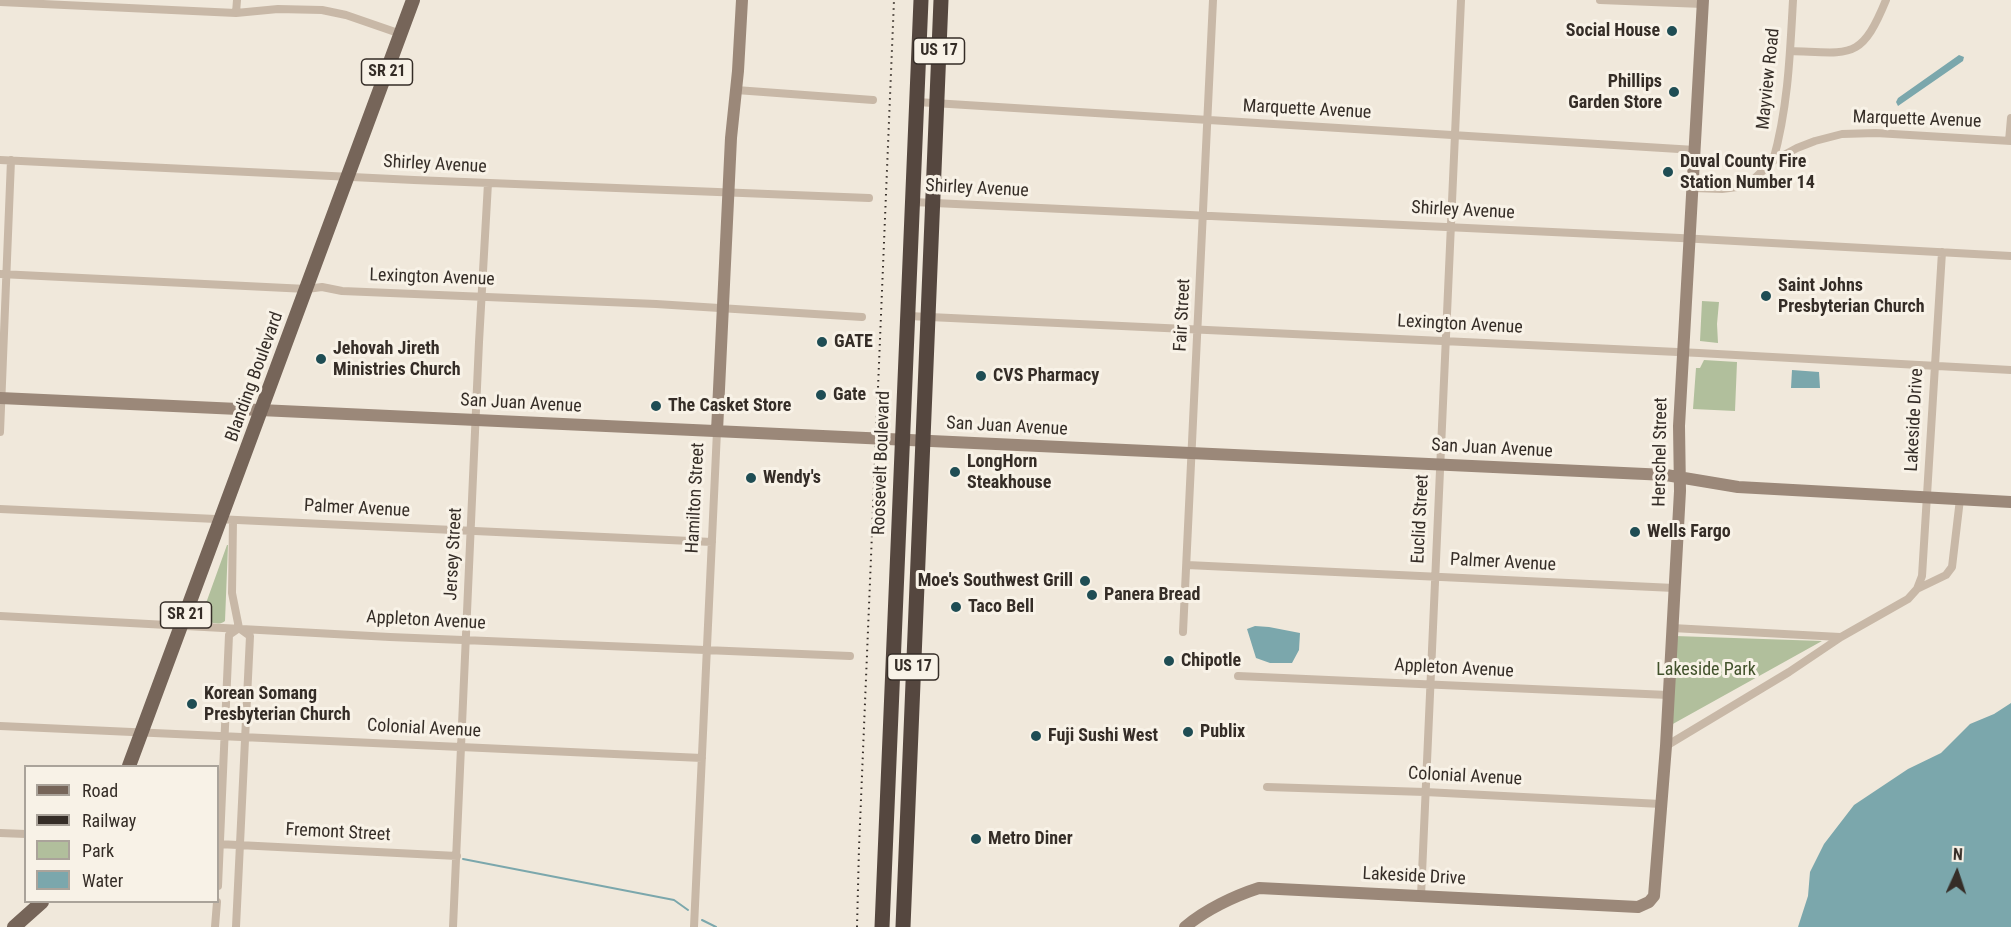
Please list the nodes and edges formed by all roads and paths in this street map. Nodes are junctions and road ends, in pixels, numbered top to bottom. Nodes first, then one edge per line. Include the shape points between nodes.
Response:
1 (237, 0) edge
2 (413, 0) edge
3 (742, 0) edge
4 (921, 0) edge
5 (942, 0) edge
6 (1213, 0) edge
7 (1461, 0) edge
8 (1600, 0) edge
9 (1793, 0) edge
10 (1886, 0) edge
11 (0, 2) edge
12 (1703, 2) edge
13 (236, 13) junction
14 (401, 34) junction
15 (1791, 51) junction
16 (736, 90) junction
17 (873, 100) dead end
18 (917, 102) junction
19 (937, 103) junction
20 (2011, 118) edge
21 (1208, 120) junction
22 (1456, 135) junction
23 (2010, 141) edge
24 (1695, 150) junction
25 (0, 160) edge
26 (11, 160) junction
27 (1773, 161) junction
28 (347, 177) junction
29 (488, 183) junction
30 (1693, 188) junction
31 (728, 193) junction
32 (869, 198) dead end
33 (913, 202) junction
34 (933, 204) junction
35 (1204, 215) junction
36 (1451, 228) junction
37 (1689, 238) junction
38 (1942, 252) junction
39 (2011, 256) edge
40 (4, 274) edge
41 (307, 289) junction
42 (482, 297) junction
43 (723, 309) junction
44 (908, 316) junction
45 (862, 317) dead end
46 (928, 317) junction
47 (1198, 330) junction
48 (1447, 341) junction
49 (1682, 352) junction
50 (1936, 366) junction
51 (2011, 370) edge
52 (1, 398) edge
53 (262, 410) junction
54 (476, 420) junction
55 (717, 431) junction
56 (0, 432) edge
57 (903, 440) junction
58 (923, 441) junction
59 (1193, 453) junction
60 (1440, 465) junction
61 (1679, 478) junction
62 (1928, 497) junction
63 (1960, 499) junction
64 (2011, 502) edge
65 (0, 509) edge
66 (227, 520) junction
67 (471, 532) junction
68 (712, 542) junction
69 (898, 558) junction
70 (1187, 565) junction
71 (1435, 577) junction
72 (1674, 588) junction
73 (1917, 589) junction
74 (0, 616) edge
75 (182, 626) junction
76 (239, 628) junction
77 (1672, 628) junction
78 (1183, 632) dead end
79 (1841, 637) junction
80 (466, 639) junction
81 (914, 643) junction
82 (706, 650) junction
83 (850, 656) dead end
84 (1238, 676) dead end
85 (1430, 684) junction
86 (1668, 695) junction
87 (0, 726) edge
88 (142, 733) junction
89 (225, 736) junction
90 (246, 737) junction
91 (1666, 746) junction
92 (462, 748) junction
93 (702, 758) junction
94 (129, 765) edge
95 (1267, 787) dead end
96 (1425, 792) junction
97 (1661, 804) junction
98 (0, 833) edge
99 (24, 834) edge
100 (219, 844) edge
101 (240, 844) junction
102 (886, 846) junction
103 (457, 855) junction
104 (903, 894) junction
105 (1421, 896) junction
106 (1649, 902) joint
107 (41, 903) edge
108 (217, 903) edge
109 (882, 922) edge
110 (14, 927) edge
111 (215, 927) edge
112 (236, 927) edge
113 (453, 927) edge
114 (694, 927) edge
115 (903, 927) edge
116 (1185, 927) edge

1 - 13 street
2 - 14 main road, Blanding Boulevard / SR 21
3 - 16 main road, Hamilton Street
4 - 18 highway, Roosevelt Boulevard / US 17
5 - 19 highway, US 17
6 - 21 street, Fair Street
7 - 22 street, Euclid Street
8 - 12 street
9 - 15 street, Mayview Road
10 - 15 street via 1869,36 1857,47 1842,52
11 - 13 street
12 - 24 main road, Herschel Street
13 - 14 street via 322,10
14 - 28 main road, Blanding Boulevard / SR 21
15 - 27 street, Mayview Road via 1782,129
16 - 17 street
16 - 31 main road, Hamilton Street
18 - 19 street, Marquette Avenue
18 - 33 highway, Roosevelt Boulevard / US 17
19 - 21 street, Marquette Avenue
19 - 34 highway, US 17
20 - 23 street
21 - 22 street, Marquette Avenue
21 - 35 street, Fair Street
22 - 24 street, Marquette Avenue
22 - 36 street, Euclid Street
23 - 27 street, Marquette Avenue via 1842,134 1815,141
24 - 30 main road, Herschel Street
25 - 26 street, Shirley Avenue
26 - 28 street, Shirley Avenue
26 - 40 street
27 - 30 street, Marquette Avenue via 1754,179 1737,187
28 - 29 street, Shirley Avenue
28 - 41 main road, Blanding Boulevard / SR 21
29 - 31 street, Shirley Avenue
29 - 42 street, Jersey Street
30 - 37 main road, Herschel Street
31 - 32 street, Shirley Avenue
31 - 43 main road, Hamilton Street
33 - 34 street, Shirley Avenue
33 - 44 highway, Roosevelt Boulevard / US 17
34 - 35 street, Shirley Avenue
34 - 46 highway, US 17
35 - 36 street, Shirley Avenue
35 - 47 street, Fair Street
36 - 37 street, Shirley Avenue
36 - 48 street, Euclid Street
37 - 38 street, Shirley Avenue
37 - 49 main road, Herschel Street
38 - 39 street, Shirley Avenue
38 - 50 street, Lakeside Drive
40 - 41 street, Lexington Avenue
40 - 52 street
41 - 42 street, Lexington Avenue
41 - 53 main road, Blanding Boulevard / SR 21
42 - 43 street, Lexington Avenue
42 - 54 street, Jersey Street
43 - 45 street, Lexington Avenue
43 - 55 main road, Hamilton Street
44 - 46 street, Lexington Avenue
44 - 57 highway, Roosevelt Boulevard / US 17
46 - 47 street, Lexington Avenue
46 - 58 highway, US 17
47 - 48 street, Lexington Avenue
47 - 59 street, Fair Street
48 - 49 street, Lexington Avenue
48 - 60 street, Euclid Street
49 - 50 street, Lexington Avenue
49 - 61 main road, Herschel Street
50 - 51 street, Lexington Avenue
50 - 62 street, Lakeside Drive
52 - 53 main road, San Juan Avenue
52 - 56 street
53 - 54 main road, San Juan Avenue
53 - 66 main road, Blanding Boulevard / SR 21
54 - 55 main road, San Juan Avenue
54 - 67 street, Jersey Street
55 - 57 main road, San Juan Avenue
55 - 68 street, Hamilton Street
57 - 58 main road, San Juan Avenue
57 - 69 highway, Roosevelt Boulevard / US 17
58 - 59 main road, San Juan Avenue
58 - 81 highway, US 17
59 - 60 main road, San Juan Avenue
59 - 70 street, Fair Street
60 - 61 main road, San Juan Avenue
60 - 71 street, Euclid Street
61 - 62 main road, San Juan Avenue via 1738,487
61 - 72 main road, Herschel Street
62 - 63 main road, San Juan Avenue
62 - 73 street, Lakeside Drive via 1922,576
63 - 64 main road, San Juan Avenue
63 - 73 street via 1952,567 1946,575
65 - 66 street, Palmer Avenue
66 - 67 street, Palmer Avenue
66 - 75 main road, Blanding Boulevard / SR 21
66 - 76 street
67 - 68 street, Palmer Avenue
67 - 80 street, Jersey Street
68 - 82 street, Hamilton Street
69 - 81 highway via 905,581 904,628
69 - 102 highway, Roosevelt Boulevard / US 17
70 - 71 street, Palmer Avenue
70 - 78 street, Fair Street
71 - 72 street, Palmer Avenue
71 - 85 street, Euclid Street
72 - 77 main road, Herschel Street
73 - 79 street via 1908,599
74 - 75 street, Appleton Avenue
75 - 76 street, Appleton Avenue
75 - 88 main road, Blanding Boulevard / SR 21
76 - 80 street, Appleton Avenue
76 - 89 street via 229,635
76 - 90 street via 250,636
77 - 79 street
77 - 86 main road, Herschel Street
79 - 91 street
80 - 82 street, Appleton Avenue
80 - 92 street, Jersey Street
81 - 104 highway, US 17
82 - 83 street, Appleton Avenue
82 - 93 street, Hamilton Street
84 - 85 street, Appleton Avenue
85 - 86 street, Appleton Avenue
85 - 96 street, Euclid Street
86 - 91 main road, Herschel Street
87 - 88 street, Colonial Avenue
88 - 89 street, Colonial Avenue
88 - 94 main road, Blanding Boulevard / SR 21
89 - 90 street, Colonial Avenue
89 - 100 street
90 - 92 street, Colonial Avenue
90 - 101 street
91 - 97 main road, Herschel Street
92 - 93 street, Colonial Avenue
92 - 103 street, Jersey Street
93 - 114 street, Hamilton Street
95 - 96 street, Colonial Avenue
96 - 97 street, Colonial Avenue
96 - 105 street, Euclid Street
97 - 106 main road, Herschel Street via 1655,891
98 - 99 street
100 - 101 street, Fremont Street
101 - 103 street, Fremont Street
101 - 112 street
102 - 104 highway via 893,883
102 - 109 highway, Roosevelt Boulevard / US 17
103 - 113 street, Jersey Street
104 - 109 highway via 893,901
104 - 115 highway, US 17
105 - 106 main road, Lakeside Drive via 1638,907
105 - 116 main road, Lakeside Drive via 1258,888
107 - 110 main road
108 - 111 street

